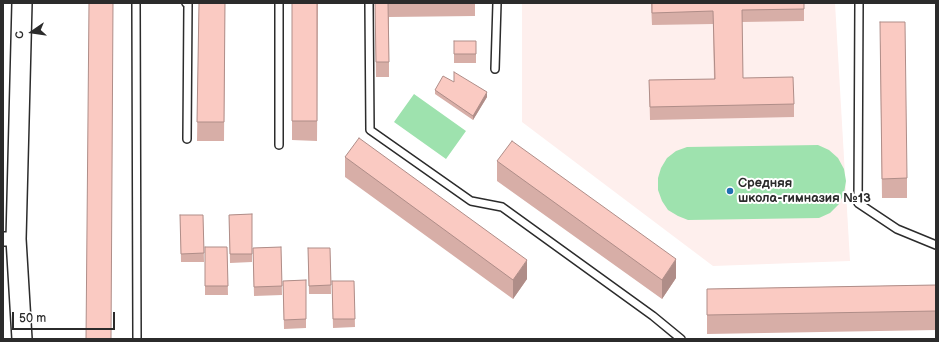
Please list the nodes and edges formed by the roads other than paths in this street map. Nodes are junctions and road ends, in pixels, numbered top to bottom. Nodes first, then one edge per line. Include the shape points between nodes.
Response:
1 (22, 3) edge
2 (136, 3) edge
3 (186, 3) edge
4 (279, 3) edge
5 (369, 3) edge
6 (497, 3) edge
7 (859, 3) edge
8 (495, 69) dead end
9 (186, 139) dead end
10 (279, 145) dead end
11 (10, 239) edge
12 (936, 246) edge
13 (22, 339) edge
14 (137, 339) edge
15 (681, 339) edge

1 - 11 main road
2 - 14 lane
3 - 9 lane
4 - 10 lane
5 - 15 lane via 370,130 471,201 502,207
6 - 8 lane
7 - 12 lane via 858,203 897,229
11 - 13 main road

